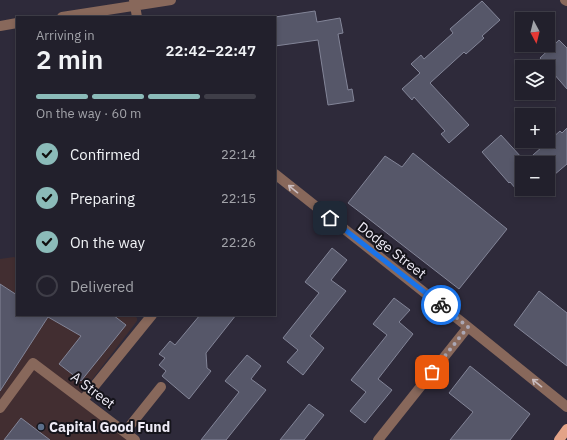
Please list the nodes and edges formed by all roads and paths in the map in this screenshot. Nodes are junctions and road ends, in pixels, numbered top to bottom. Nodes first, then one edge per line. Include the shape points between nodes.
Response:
1 (171, 0) edge
2 (135, 3) edge
3 (116, 13) edge
4 (78, 16) edge
5 (137, 16) edge
6 (16, 23) edge
7 (0, 26) edge
8 (276, 175) edge
9 (151, 316) edge
10 (468, 327) junction
11 (161, 387) dead end
12 (82, 400) junction
13 (567, 407) edge
14 (0, 408) edge
15 (567, 429) edge
16 (125, 432) junction
17 (135, 440) edge
18 (378, 440) edge
19 (558, 440) edge

1 - 2 street
2 - 3 street
2 - 5 street
3 - 4 street
6 - 7 street
10 -> 8 street, Dodge Street
9 - 12 street
13 -> 10 street, Dodge Street
10 - 18 street
11 - 16 street
12 - 14 street, A Street via 33,363
12 - 16 street, A Street
15 - 19 main road
16 - 17 street, A Street

